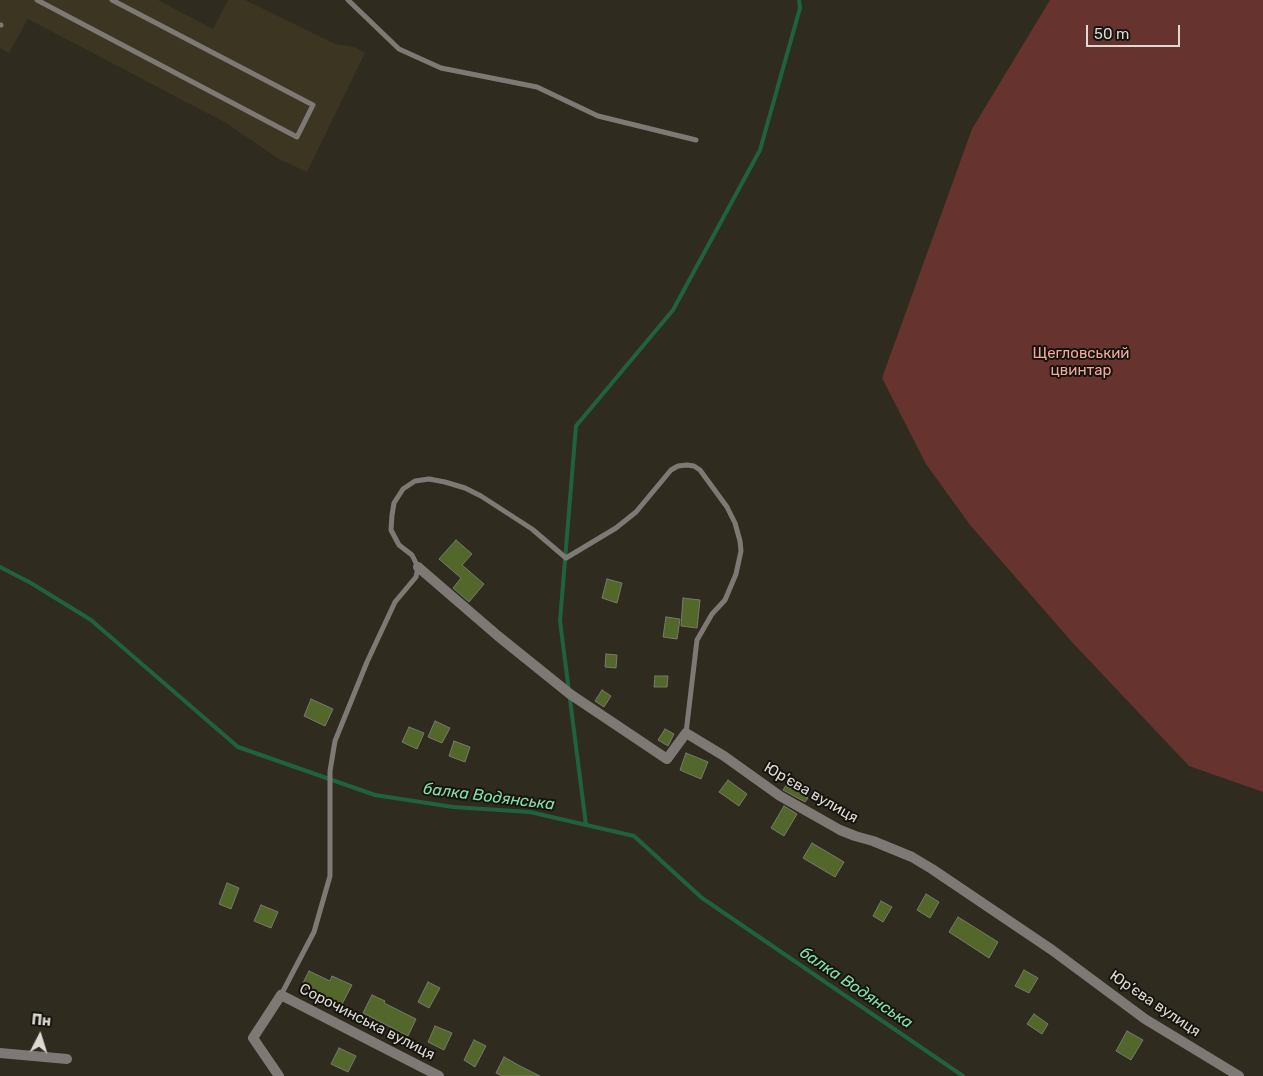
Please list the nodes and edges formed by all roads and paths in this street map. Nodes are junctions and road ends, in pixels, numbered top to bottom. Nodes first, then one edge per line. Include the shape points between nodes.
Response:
1 (37, 0) edge
2 (112, 0) edge
3 (348, 0) edge
4 (696, 140) dead end
5 (418, 567) junction
6 (686, 733) junction
7 (281, 995) junction
8 (0, 1053) edge
9 (67, 1059) dead end
10 (279, 1076) edge
11 (440, 1076) edge
12 (1239, 1076) edge

1 - 2 lane via 297,137 313,105
3 - 4 lane via 399,49 441,68 537,87 598,116
5 - 6 street via 570,694 667,759
5 - 6 lane via 412,556 398,545 391,530 394,503 415,481 445,482 481,496 532,530 566,558 636,512 671,470 687,464 694,466 727,507 735,523 741,552 725,600 712,614 697,640
5 - 7 lane via 416,577 395,602 335,741 330,772 330,876 314,932
6 - 12 street, Юр’єва вулиця via 780,796 840,830 892,848 932,869 1052,950 1145,1019
7 - 10 street via 253,1038
7 - 11 street, Сорочинська вулиця
8 - 9 street

